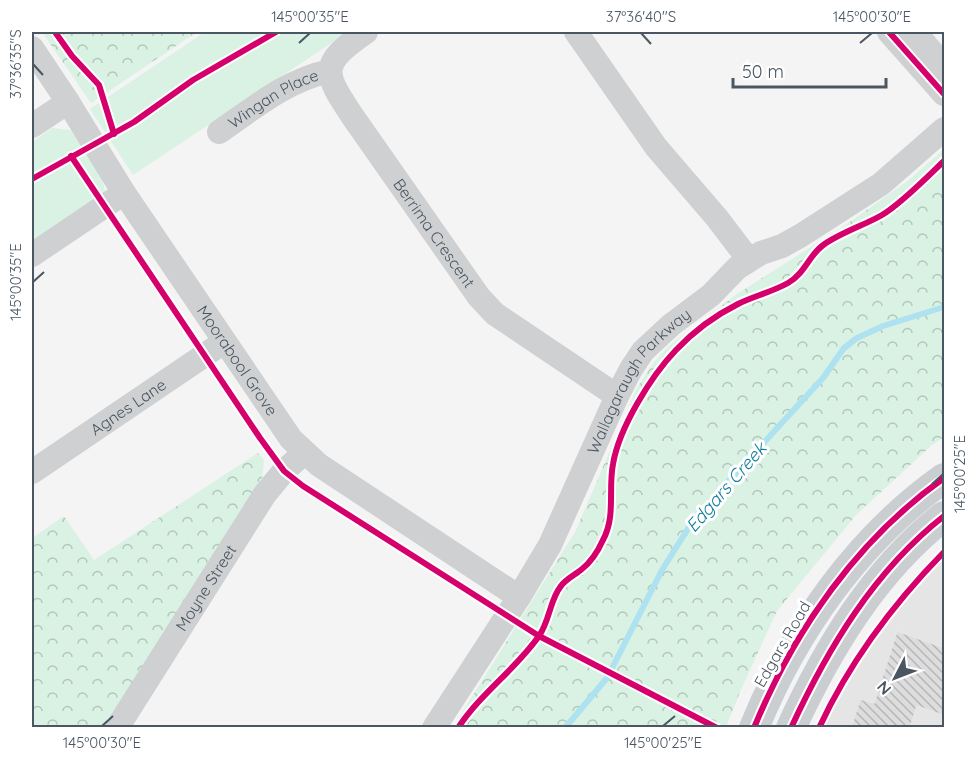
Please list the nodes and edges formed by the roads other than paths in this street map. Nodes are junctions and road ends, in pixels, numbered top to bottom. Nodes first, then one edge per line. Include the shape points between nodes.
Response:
1 (366, 32) edge
2 (576, 32) edge
3 (889, 32) edge
4 (915, 32) edge
5 (32, 48) edge
6 (945, 66) edge
7 (330, 71) junction
8 (945, 94) edge
9 (68, 102) junction
10 (32, 126) edge
11 (945, 129) edge
12 (219, 132) dead end
13 (124, 193) junction
14 (32, 255) edge
15 (749, 260) junction
16 (224, 342) junction
17 (617, 396) junction
18 (304, 453) junction
19 (32, 472) edge
20 (945, 478) edge
21 (945, 516) edge
22 (519, 597) junction
23 (117, 728) edge
24 (434, 728) edge
25 (754, 728) edge
26 (791, 728) edge

1 - 7 street via 338,52
2 - 15 street via 656,147
3 - 8 street
4 - 6 street
5 - 9 street, Moorabool Grove
7 - 12 street, Wingan Place via 288,85
7 - 17 street, Berrima Crescent via 335,90 352,117 479,297 522,334
9 - 10 street
9 - 13 street, Moorabool Grove
11 - 15 street, Wallagaraugh Parkway via 881,184 800,236
13 - 14 street
13 - 16 street, Moorabool Grove
15 - 17 street, Wallagaraugh Parkway via 655,338 631,369
16 - 18 street, Moorabool Grove
16 - 19 street, Agnes Lane
17 - 22 street, Wallagaraugh Parkway via 550,545
18 - 22 street, Moorabool Grove
18 - 23 street, Moyne Street via 265,494
20 - 25 main road, Edgars Road via 898,515 842,576 786,659
21 - 26 main road via 896,561 866,597 816,673
22 - 24 street, Wallagaraugh Parkway

